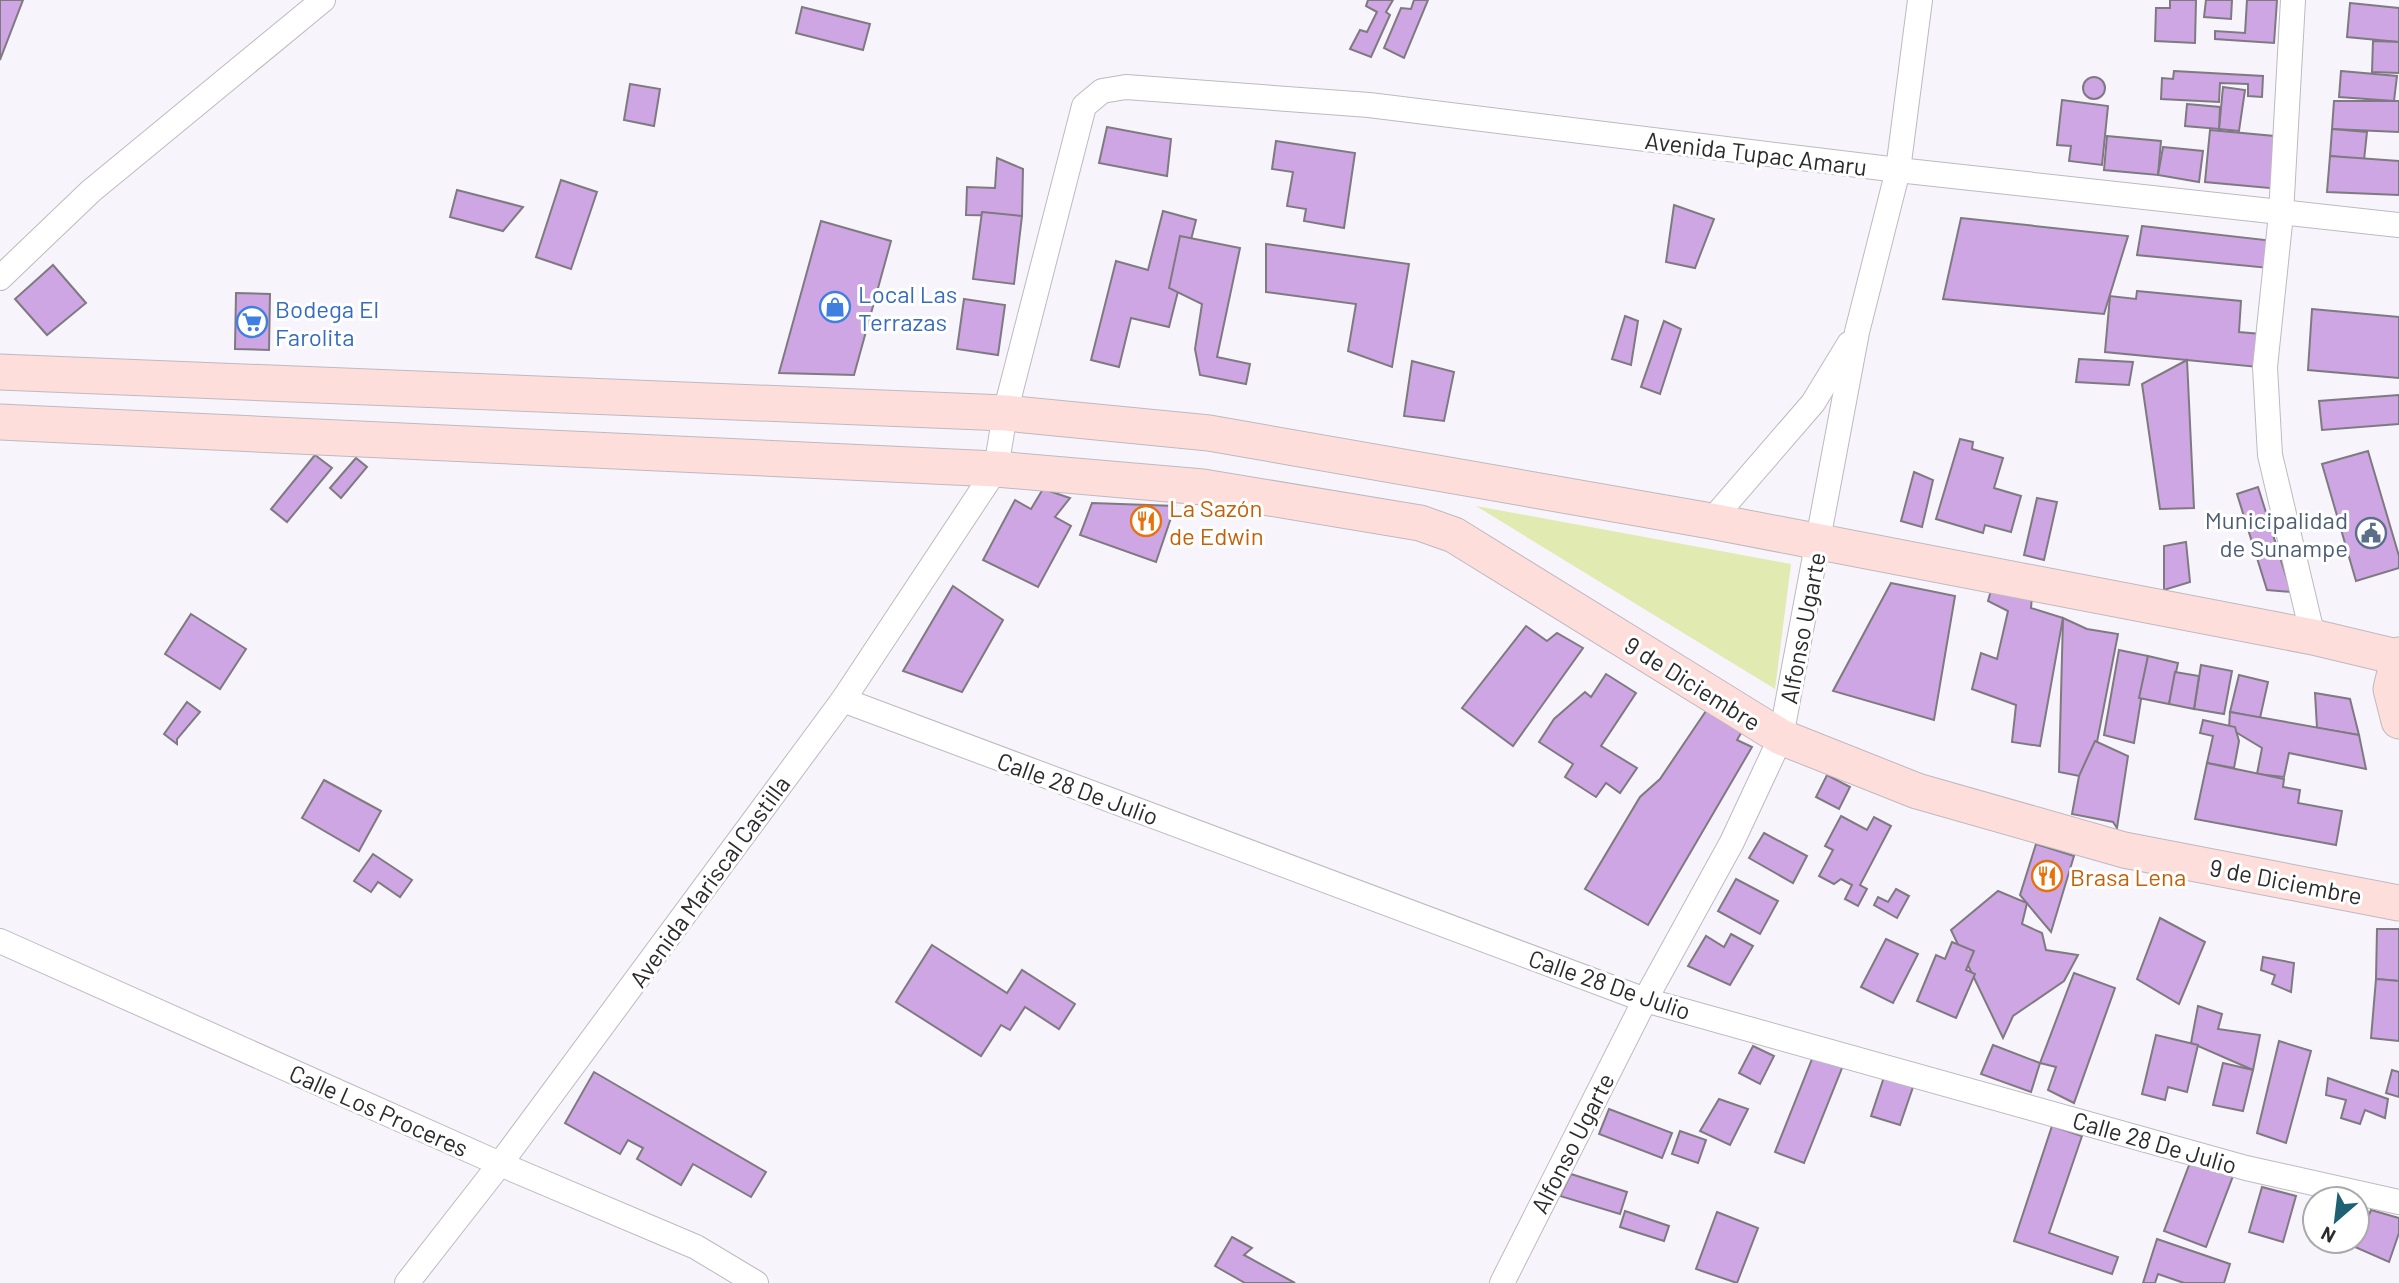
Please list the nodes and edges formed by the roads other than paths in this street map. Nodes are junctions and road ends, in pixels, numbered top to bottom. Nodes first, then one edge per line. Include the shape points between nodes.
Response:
1 (323, 0) edge
2 (1920, 0) edge
3 (2293, 0) edge
4 (1898, 170) junction
5 (2281, 214) junction
6 (2399, 225) edge
7 (0, 278) edge
8 (1857, 332) junction
9 (0, 372) edge
10 (1005, 413) junction
11 (0, 422) edge
12 (996, 469) junction
13 (1711, 521) junction
14 (1818, 544) junction
15 (2313, 637) junction
16 (2398, 656) edge
17 (843, 701) junction
18 (2399, 721) edge
19 (1781, 737) junction
20 (2399, 903) edge
21 (0, 941) edge
22 (1645, 1000) junction
23 (500, 1164) junction
24 (2399, 1202) edge
25 (407, 1283) edge
26 (756, 1283) edge
27 (1502, 1283) edge

1 - 7 street via 91,191
2 - 4 street, Alfonso Ugarte
3 - 5 street
4 - 5 street, Avenida Tupac Amaru
4 - 8 street, Alfonso Ugarte
4 - 10 street, Avenida Tupac Amaru via 1369,105 1113,87 1084,106
5 - 6 street, Avenida Tupac Amaru
5 - 15 street via 2265,367 2270,455
8 - 13 street via 1813,403
8 - 14 street, Alfonso Ugarte
9 - 10 main road
10 - 12 street
10 - 13 main road via 1209,433
11 - 12 main road, 9 de Diciembre
12 - 17 street, Avenida Mariscal Castilla
12 - 19 main road, 9 de Diciembre via 1203,486 1420,523 1454,535
13 - 14 main road
14 - 15 main road
14 - 19 street, Alfonso Ugarte
15 - 16 main road
16 - 18 main road via 2391,689
17 - 22 street, Calle 28 De Julio
17 - 23 street, Avenida Mariscal Castilla
19 - 20 main road, 9 de Diciembre via 1917,791 2124,850
19 - 22 street, Alfonso Ugarte via 1732,842
21 - 23 street, Calle Los Proceres
22 - 24 street, Calle 28 De Julio via 2246,1168
22 - 27 street, Alfonso Ugarte
23 - 25 street, Avenida Mariscal Castilla
23 - 26 street, Calle Los Proceres via 696,1247

